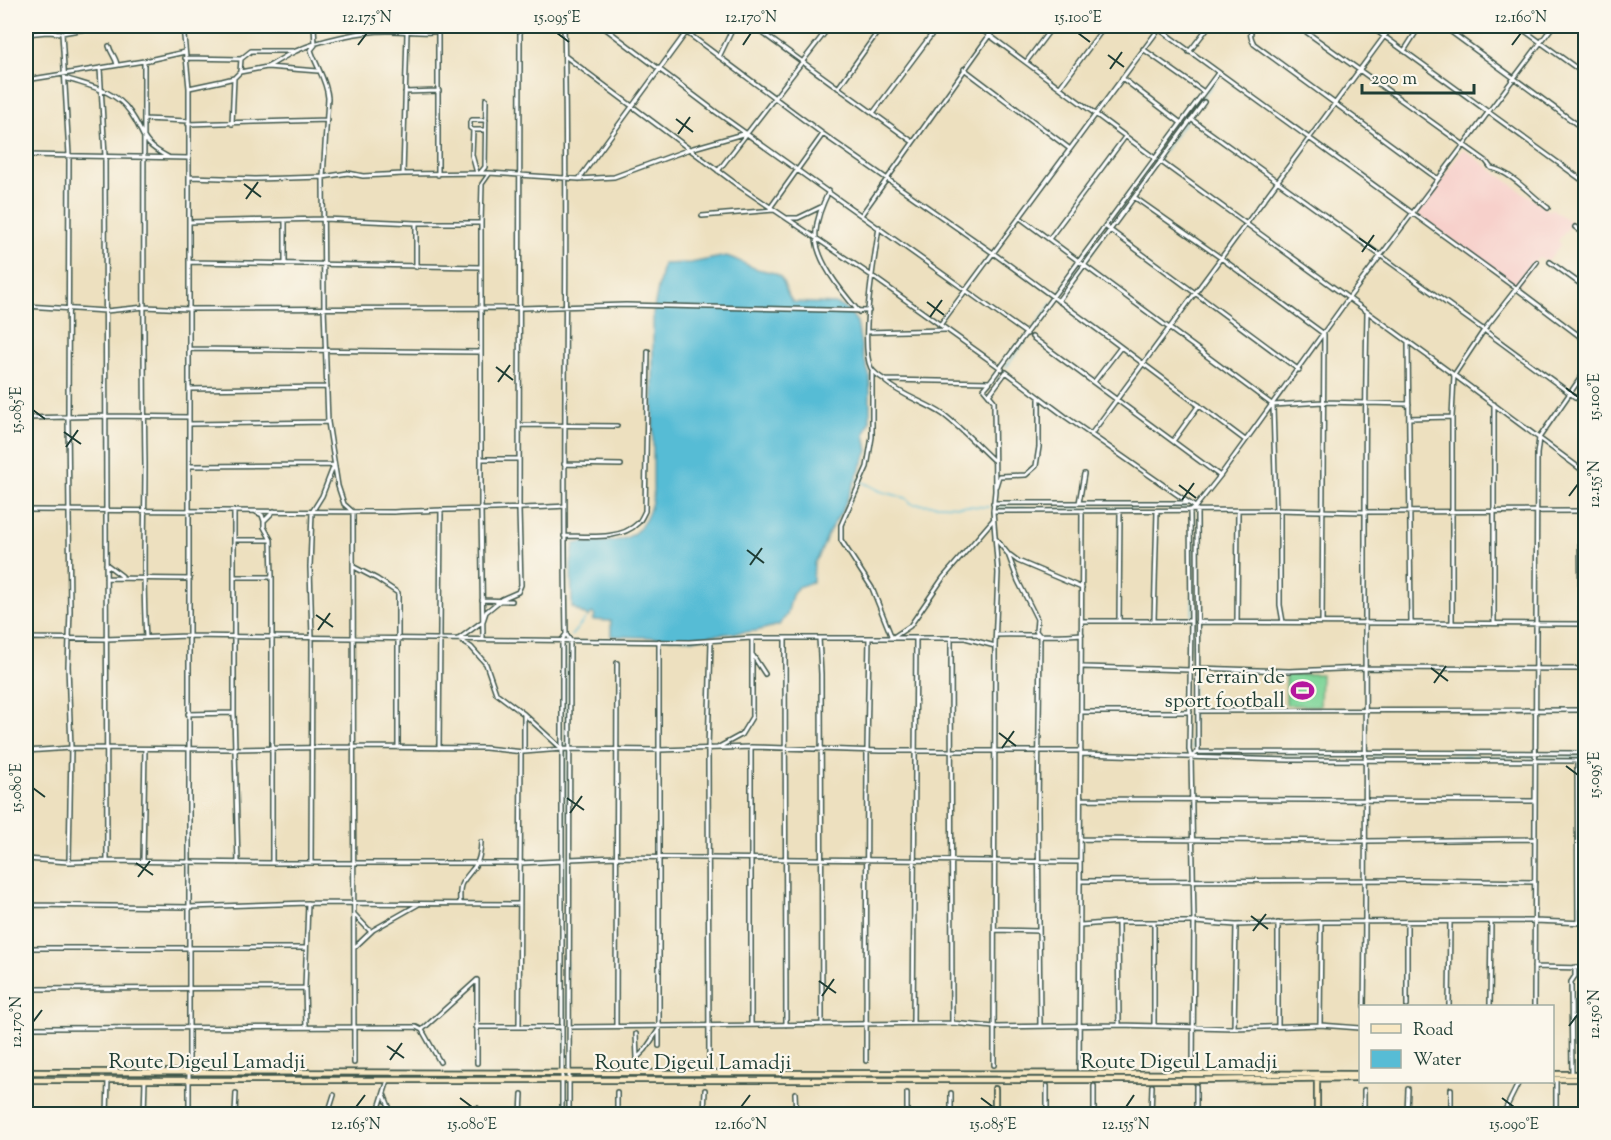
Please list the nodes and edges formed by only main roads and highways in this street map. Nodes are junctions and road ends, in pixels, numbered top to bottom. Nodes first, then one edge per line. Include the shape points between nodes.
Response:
1 (26, 1072) edge
2 (1359, 1074) edge
3 (1586, 1074) edge
4 (1317, 1076) junction
5 (1554, 1077) edge
6 (1359, 1078) edge
7 (1586, 1079) edge
8 (26, 1080) edge
9 (995, 1089) dead end
10 (995, 1114) edge
11 (1317, 1114) edge

1 - 4 main road
2 - 4 main road
3 - 5 main road
4 - 6 main road, Route Digeul Lamadji
4 - 8 main road, Route Digeul Lamadji via 1196,1080
4 - 11 main road
5 - 7 main road
9 - 10 main road

